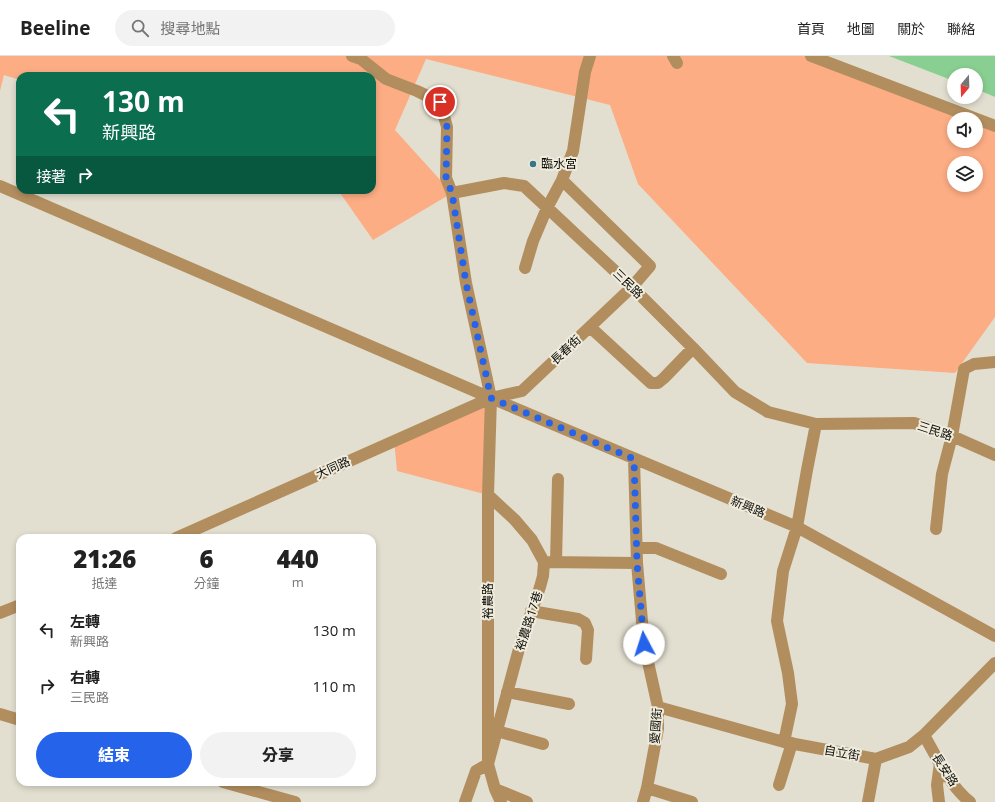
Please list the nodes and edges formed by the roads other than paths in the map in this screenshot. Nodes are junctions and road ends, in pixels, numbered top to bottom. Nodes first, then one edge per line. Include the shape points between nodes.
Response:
1 (352, 56) edge
2 (590, 56) edge
3 (811, 56) edge
4 (995, 126) edge
5 (562, 180) junction
6 (0, 186) edge
7 (16, 193) edge
8 (452, 193) junction
9 (19, 194) edge
10 (547, 208) junction
11 (525, 268) dead end
12 (632, 287) junction
13 (590, 327) junction
14 (694, 348) junction
15 (995, 362) edge
16 (491, 398) junction
17 (816, 424) junction
18 (952, 436) junction
19 (995, 455) edge
20 (634, 459) junction
21 (558, 478) dead end
22 (488, 495) junction
23 (797, 528) junction
24 (936, 529) dead end
25 (185, 534) edge
26 (637, 548) junction
27 (544, 562) junction
28 (556, 562) junction
29 (637, 563) junction
30 (721, 574) dead end
31 (16, 607) edge
32 (531, 611) junction
33 (0, 613) edge
34 (995, 636) edge
35 (586, 659) dead end
36 (995, 663) edge
37 (507, 692) junction
38 (569, 704) dead end
39 (658, 707) junction
40 (0, 714) edge
41 (16, 719) edge
42 (497, 731) junction
43 (924, 735) junction
44 (788, 743) junction
45 (543, 744) dead end
46 (876, 759) junction
47 (940, 763) junction
48 (488, 764) junction
49 (779, 785) dead end
50 (237, 786) edge
51 (647, 788) junction
52 (494, 789) junction
53 (295, 802) edge
54 (465, 802) edge
55 (501, 802) edge
56 (527, 802) edge
57 (643, 802) edge
58 (692, 802) edge
59 (868, 802) edge
60 (939, 802) edge
61 (970, 802) edge

1 - 8 street via 361,59 386,79 440,102 447,127 446,178
2 - 5 street via 585,72 573,151
3 - 4 street
5 - 10 street
5 - 12 street, 長春街 via 650,266
6 - 7 street, 新興路
8 - 10 street, 三民路 via 504,183 524,186
8 - 16 street via 466,283
9 - 16 street, 新興路
10 - 11 street
10 - 12 street, 三民路
12 - 13 street, 長春街
12 - 14 street, 三民路
13 - 14 street via 652,384 664,378
13 - 16 street, 長春街 via 522,391
14 - 17 street, 三民路 via 735,392 768,412
15 - 18 street via 974,364 964,369
16 - 20 street, 新興路
16 - 22 street, 裕農路
16 - 25 street, 大同路
17 - 18 street, 三民路 via 914,423
17 - 23 street
18 - 19 street, 三民路
18 - 24 street via 942,474
20 - 23 street, 新興路
20 - 26 street, 愛國街
21 - 28 street
22 - 27 street via 532,540
22 - 48 street, 裕農路
23 - 34 street, 新興路
23 - 44 street via 783,571 777,621 792,704
26 - 29 street, 愛國街
26 - 30 street via 656,548
27 - 28 street
27 - 32 street, 裕農路17巷 via 543,576
28 - 29 street
29 - 39 street, 愛國街 via 644,644
31 - 33 street
32 - 35 street via 578,619 585,623 588,630
32 - 37 street, 裕農路17巷
36 - 43 street, 自立街
37 - 38 street
37 - 42 street, 裕農路17巷
39 - 44 street, 自立街
39 - 51 street, 愛國街 via 658,729
40 - 41 street
42 - 45 street
42 - 48 street, 裕農路17巷
43 - 46 street, 自立街 via 909,747
43 - 47 street, 長安路
44 - 46 street, 自立街
44 - 49 street
46 - 59 street
47 - 60 street via 936,785
47 - 61 street, 長安路 via 964,798
48 - 52 street, 裕農路
48 - 54 street via 476,771
50 - 53 street
51 - 57 street, 愛國街
51 - 58 street
52 - 55 street, 裕農路
52 - 56 street

